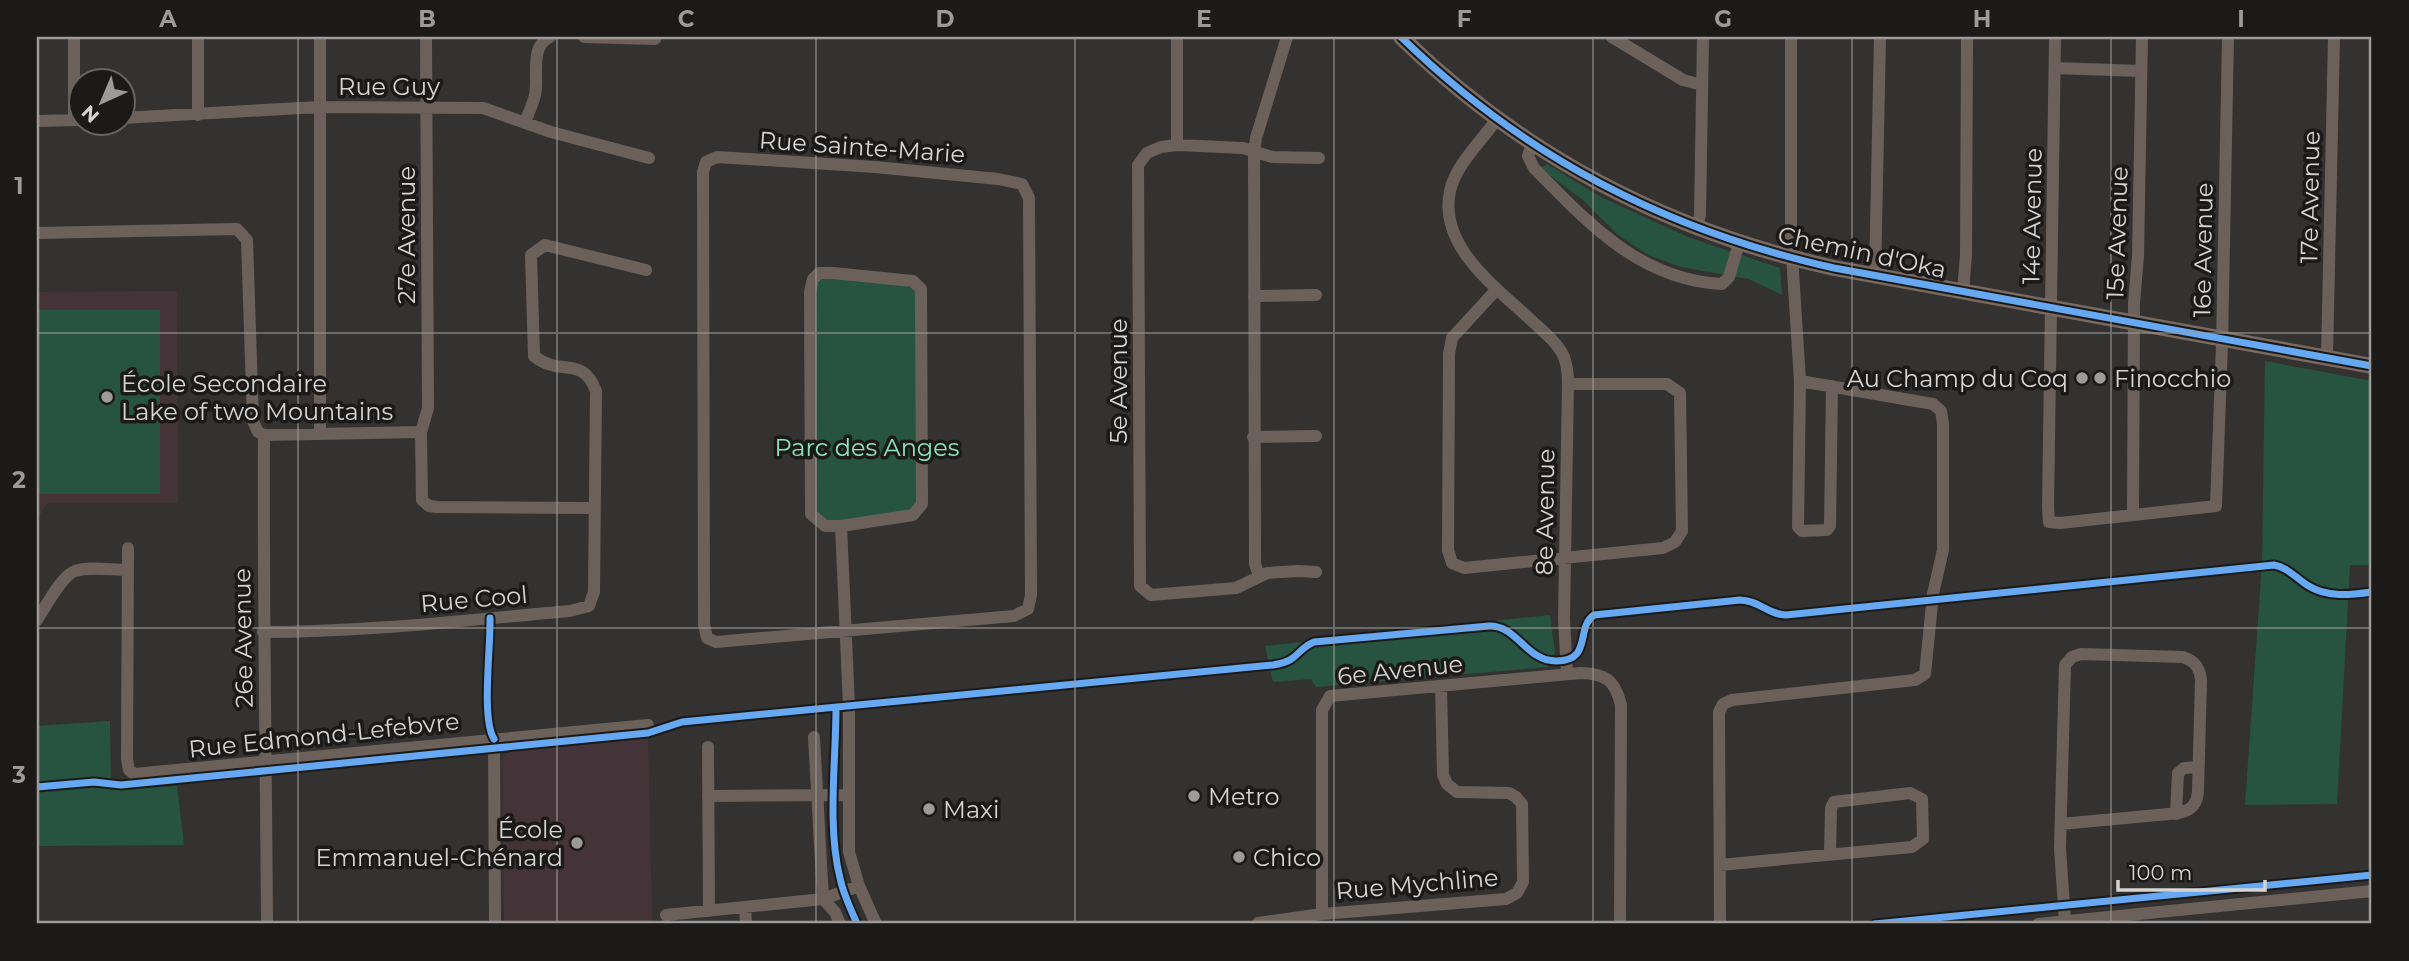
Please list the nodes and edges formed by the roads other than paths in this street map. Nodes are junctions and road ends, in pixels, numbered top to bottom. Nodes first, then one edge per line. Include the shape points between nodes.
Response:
1 (74, 37) edge
2 (198, 37) edge
3 (320, 37) edge
4 (426, 37) edge
5 (550, 37) edge
6 (583, 37) edge
7 (1177, 37) edge
8 (1287, 37) edge
9 (1401, 37) edge
10 (1612, 37) edge
11 (1703, 37) edge
12 (1791, 37) edge
13 (1880, 37) edge
14 (1967, 37) edge
15 (2055, 37) edge
16 (2142, 37) edge
17 (2228, 37) edge
18 (2334, 37) edge
19 (655, 39) dead end
20 (75, 66) edge
21 (2055, 68) junction
22 (2141, 71) junction
23 (1702, 85) junction
24 (427, 106) junction
25 (319, 107) junction
26 (198, 115) junction
27 (136, 117) edge
28 (66, 120) edge
29 (1496, 120) junction
30 (37, 121) edge
31 (525, 122) junction
32 (1532, 144) junction
33 (1177, 145) junction
34 (1254, 153) junction
35 (649, 158) dead end
36 (1319, 158) dead end
37 (1696, 228) junction
38 (37, 233) edge
39 (1739, 243) junction
40 (1791, 258) junction
41 (646, 270) dead end
42 (1875, 275) junction
43 (1497, 289) junction
44 (1963, 292) junction
45 (1316, 295) dead end
46 (1254, 296) junction
47 (2052, 307) junction
48 (2135, 322) junction
49 (2222, 339) junction
50 (2327, 357) junction
51 (2372, 366) edge
52 (1800, 381) junction
53 (1568, 384) junction
54 (1832, 386) junction
55 (421, 432) junction
56 (320, 433) junction
57 (264, 435) junction
58 (1316, 436) dead end
59 (1253, 437) junction
60 (595, 508) junction
61 (2133, 514) junction
62 (841, 526) junction
63 (128, 548) dead end
64 (1564, 559) junction
65 (127, 570) junction
66 (1316, 572) dead end
67 (1259, 576) junction
68 (37, 620) edge
69 (846, 630) junction
70 (263, 632) junction
71 (1567, 674) junction
72 (1441, 686) junction
73 (648, 725) dead end
74 (814, 737) dead end
75 (494, 739) junction
76 (708, 747) dead end
77 (266, 761) junction
78 (2198, 767) junction
79 (817, 794) junction
80 (848, 795) junction
81 (708, 796) junction
82 (2176, 814) junction
83 (2061, 824) junction
84 (1830, 854) junction
85 (1720, 865) junction
86 (859, 886) junction
87 (2372, 891) edge
88 (823, 899) junction
89 (745, 907) junction
90 (709, 911) junction
91 (1322, 914) junction
92 (666, 915) dead end
93 (2064, 922) junction
94 (1258, 923) edge
95 (267, 924) edge
96 (495, 924) edge
97 (746, 924) edge
98 (840, 924) edge
99 (876, 924) edge
100 (1620, 924) edge
101 (1720, 924) edge
102 (2038, 924) edge

1 - 20 street
2 - 26 street
3 - 25 street
4 - 24 street, 27e Avenue
5 - 31 street via 538,49 535,95
6 - 19 street
7 - 33 street
8 - 34 street
9 - 29 main road, Chemin d'Oka
10 - 23 street via 1683,80
11 - 23 street
12 - 40 street
13 - 42 street
14 - 44 street
15 - 21 street, 14e Avenue
16 - 22 street, 15e Avenue
17 - 49 street, 16e Avenue
18 - 50 street, 17e Avenue
21 - 22 street
21 - 47 street, 14e Avenue
22 - 48 street, 15e Avenue
23 - 37 street
24 - 25 street, Rue Guy
24 - 31 street, Rue Guy via 483,108
24 - 55 street, 27e Avenue via 428,408
25 - 26 street, Rue Guy
25 - 56 street
26 - 27 street, Rue Guy
28 - 30 street
29 - 32 main road, Chemin d'Oka
29 - 43 street, 8e Avenue via 1460,169 1449,206 1458,242
31 - 35 street, Rue Guy
32 - 37 main road, Chemin d'Oka via 1610,190
32 - 39 street via 1528,156 1534,168 1601,233 1641,262 1722,284 1729,277
33 - 34 street via 1242,148
33 - 67 street, 5e Avenue via 1147,153 1138,165 1140,586 1151,595 1236,588
34 - 36 street
34 - 46 street
37 - 39 main road, Chemin d'Oka
38 - 57 street via 237,229 247,240 253,421
39 - 40 main road, Chemin d'Oka
40 - 42 main road, Chemin d'Oka
40 - 52 street
41 - 60 street, Rue Cool via 545,245 531,255 534,356 545,366 583,371 596,391
42 - 44 main road, Chemin d'Oka
43 - 53 street, 8e Avenue via 1551,338 1564,356
43 - 64 street via 1452,338 1448,354 1448,550 1452,563 1464,568
44 - 47 main road, Chemin d'Oka
45 - 46 street
46 - 59 street
47 - 48 main road, Chemin d'Oka
47 - 61 street, 14e Avenue via 2049,522
48 - 49 main road, Chemin d'Oka
48 - 61 street, 15e Avenue
49 - 50 main road, Chemin d'Oka
49 - 61 street, 16e Avenue via 2216,506
50 - 51 main road, Chemin d'Oka
52 - 54 street
52 - 54 street via 1798,527 1802,531 1830,526
53 - 64 street, 8e Avenue
53 - 64 street via 1667,384 1680,393 1682,531 1675,542 1663,548
54 - 85 street via 1933,404 1941,411 1943,550 1933,594 1927,667 1915,680 1723,704 1719,712
55 - 56 street
55 - 60 street, 27e Avenue via 421,498 429,506
56 - 57 street
57 - 70 street, 26e Avenue
58 - 59 street
59 - 67 street
60 - 70 street, Rue Cool via 594,597 585,608 361,630
62 - 62 street via 825,526 811,514 813,279 833,272 913,281 921,289 922,504 913,516
62 - 69 street
63 - 65 street
64 - 71 street, 8e Avenue
65 - 68 street via 72,572
65 - 77 street, Rue Edmond-Lefebvre via 130,772
66 - 67 street
69 - 69 street, Rue Sainte-Marie via 716,642 707,638 703,172 706,162 717,157 998,179 1022,184 1029,198 1028,609 1014,616
69 - 80 street
70 - 77 street, 26e Avenue
71 - 72 street, 6e Avenue
71 - 100 street via 1599,674 1618,691
72 - 91 street, 6e Avenue via 1330,696 1322,710
72 - 91 street, Rue Mychline via 1443,775 1457,792 1509,793 1522,804 1523,882 1517,893 1506,899
73 - 75 street, Rue Edmond-Lefebvre
74 - 79 street
75 - 77 street, Rue Edmond-Lefebvre
75 - 96 street
76 - 81 street
77 - 95 street, 26e Avenue
78 - 82 street via 2197,800 2189,810
78 - 82 street via 2178,773
78 - 83 street via 2201,680 2196,664 2183,657 2076,655 2068,660 2063,673
79 - 80 street
79 - 81 street
79 - 88 street
80 - 86 street via 849,852
81 - 90 street
82 - 83 street
83 - 93 street
84 - 84 street via 1912,847 1923,839 1922,799 1910,793 1834,802
84 - 85 street
85 - 101 street
86 - 88 street
86 - 99 street
87 - 93 street
88 - 89 street
88 - 98 street
89 - 90 street
89 - 97 street
90 - 92 street
91 - 94 street, Rue Mychline
93 - 102 street

